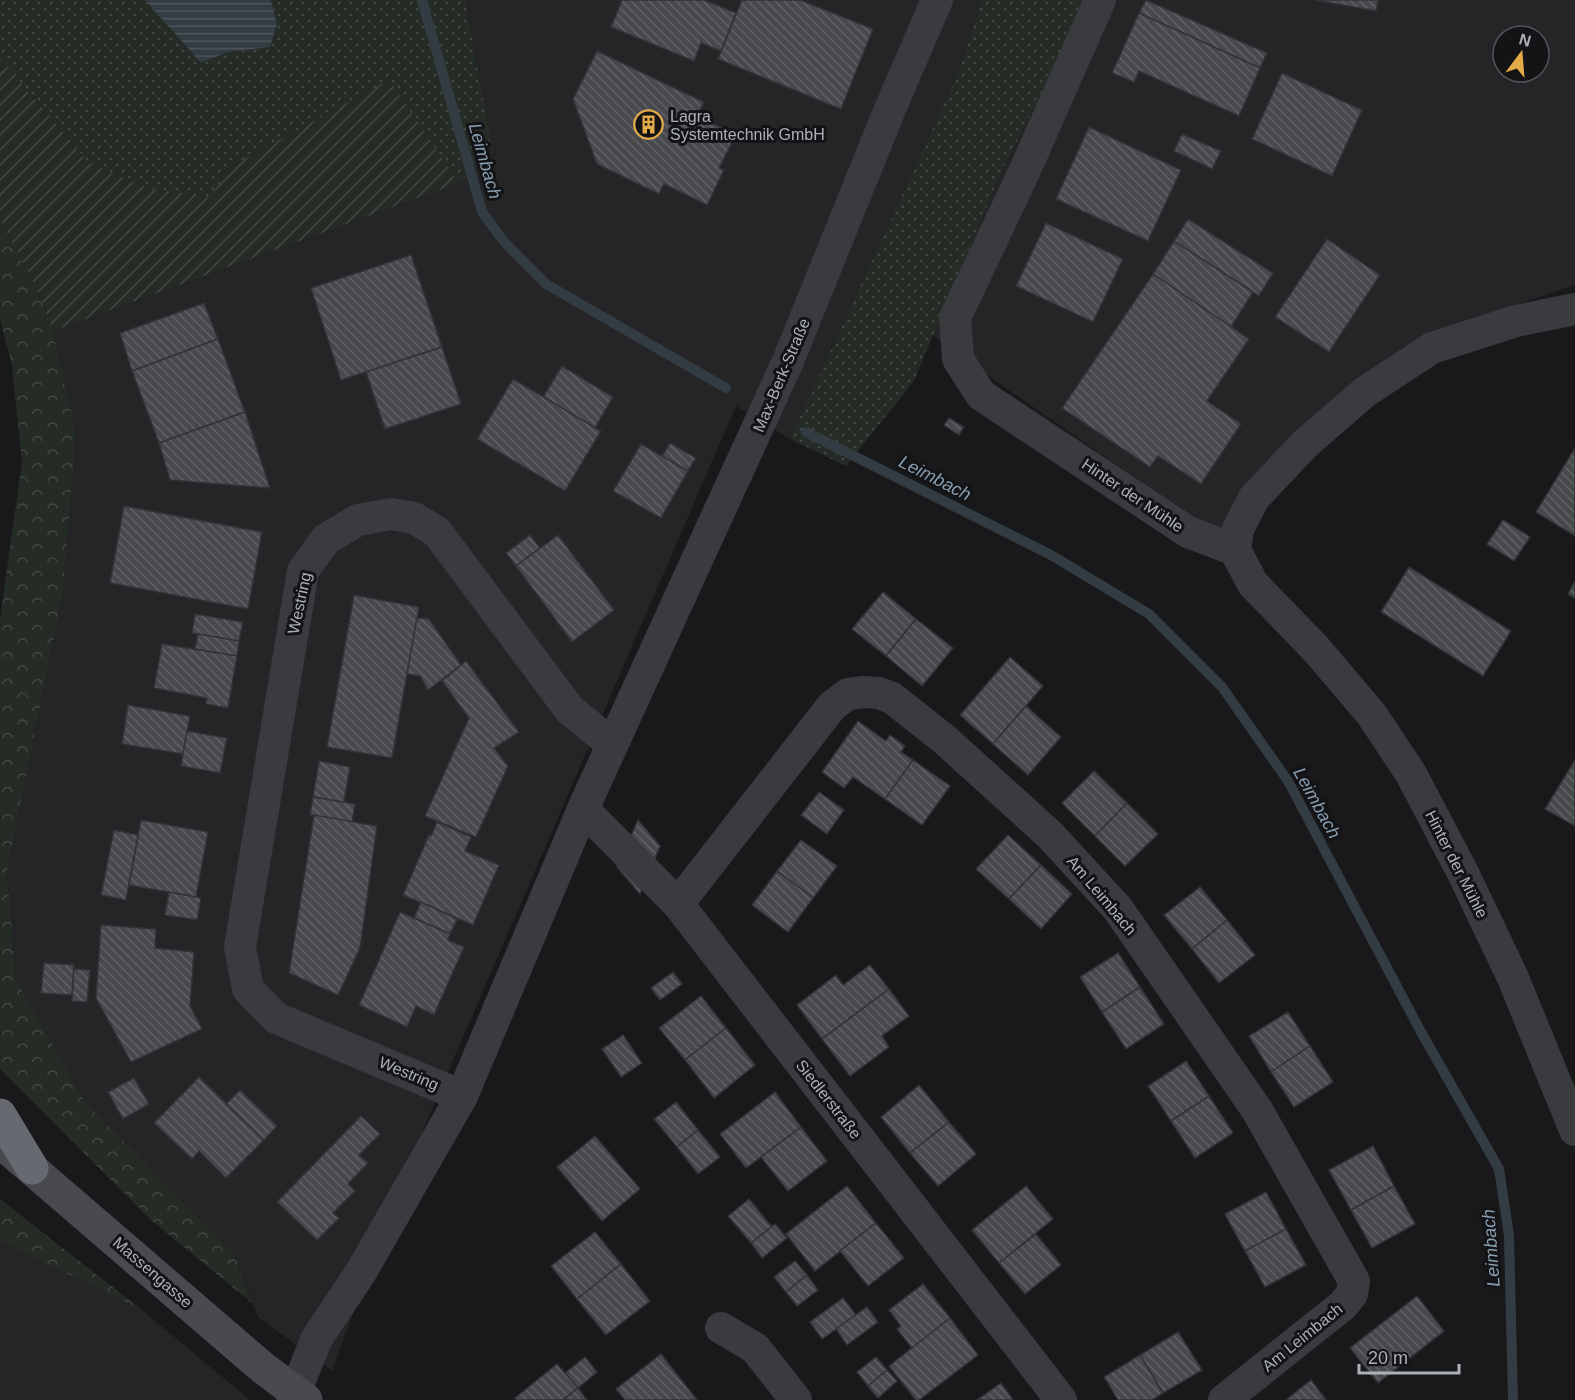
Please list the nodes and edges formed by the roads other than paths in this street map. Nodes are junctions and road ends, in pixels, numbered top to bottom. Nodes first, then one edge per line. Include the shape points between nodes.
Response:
1 (937, 0) edge
2 (1100, 0) edge
3 (1575, 309) edge
4 (1235, 550) junction
5 (612, 744) junction
6 (583, 809) junction
7 (678, 904) junction
8 (462, 1096) junction
9 (0, 1115) edge
10 (1575, 1130) edge
11 (0, 1142) edge
12 (32, 1168) junction
13 (721, 1328) dead end
14 (298, 1397) edge
15 (796, 1400) edge
16 (1061, 1400) edge
17 (1224, 1400) edge

1 - 5 street, Max-Berk-Straße via 745,459
2 - 4 street, Hinter der Mühle via 955,318 958,359 981,395 1188,532
3 - 4 street via 1516,321 1432,348 1365,392 1305,444 1254,498 1238,529
4 - 10 street, Hinter der Mühle via 1253,584 1372,715 1411,774 1513,978
5 - 6 street
5 - 8 street, Westring via 570,710 437,532 414,518 391,514 357,520 326,539 303,571 240,947 249,989 276,1018
6 - 7 street, Siedlerstraße
6 - 8 street
7 - 16 street, Siedlerstraße
7 - 17 street, Am Leimbach via 832,706 849,694 879,693 892,698 1024,811 1118,909 1257,1110 1354,1281 1352,1294 1343,1305
8 - 14 street via 361,1272 317,1338
9 - 12 highway
11 - 12 main road, Massengasse
12 - 14 main road, Massengasse
13 - 15 street via 755,1348

